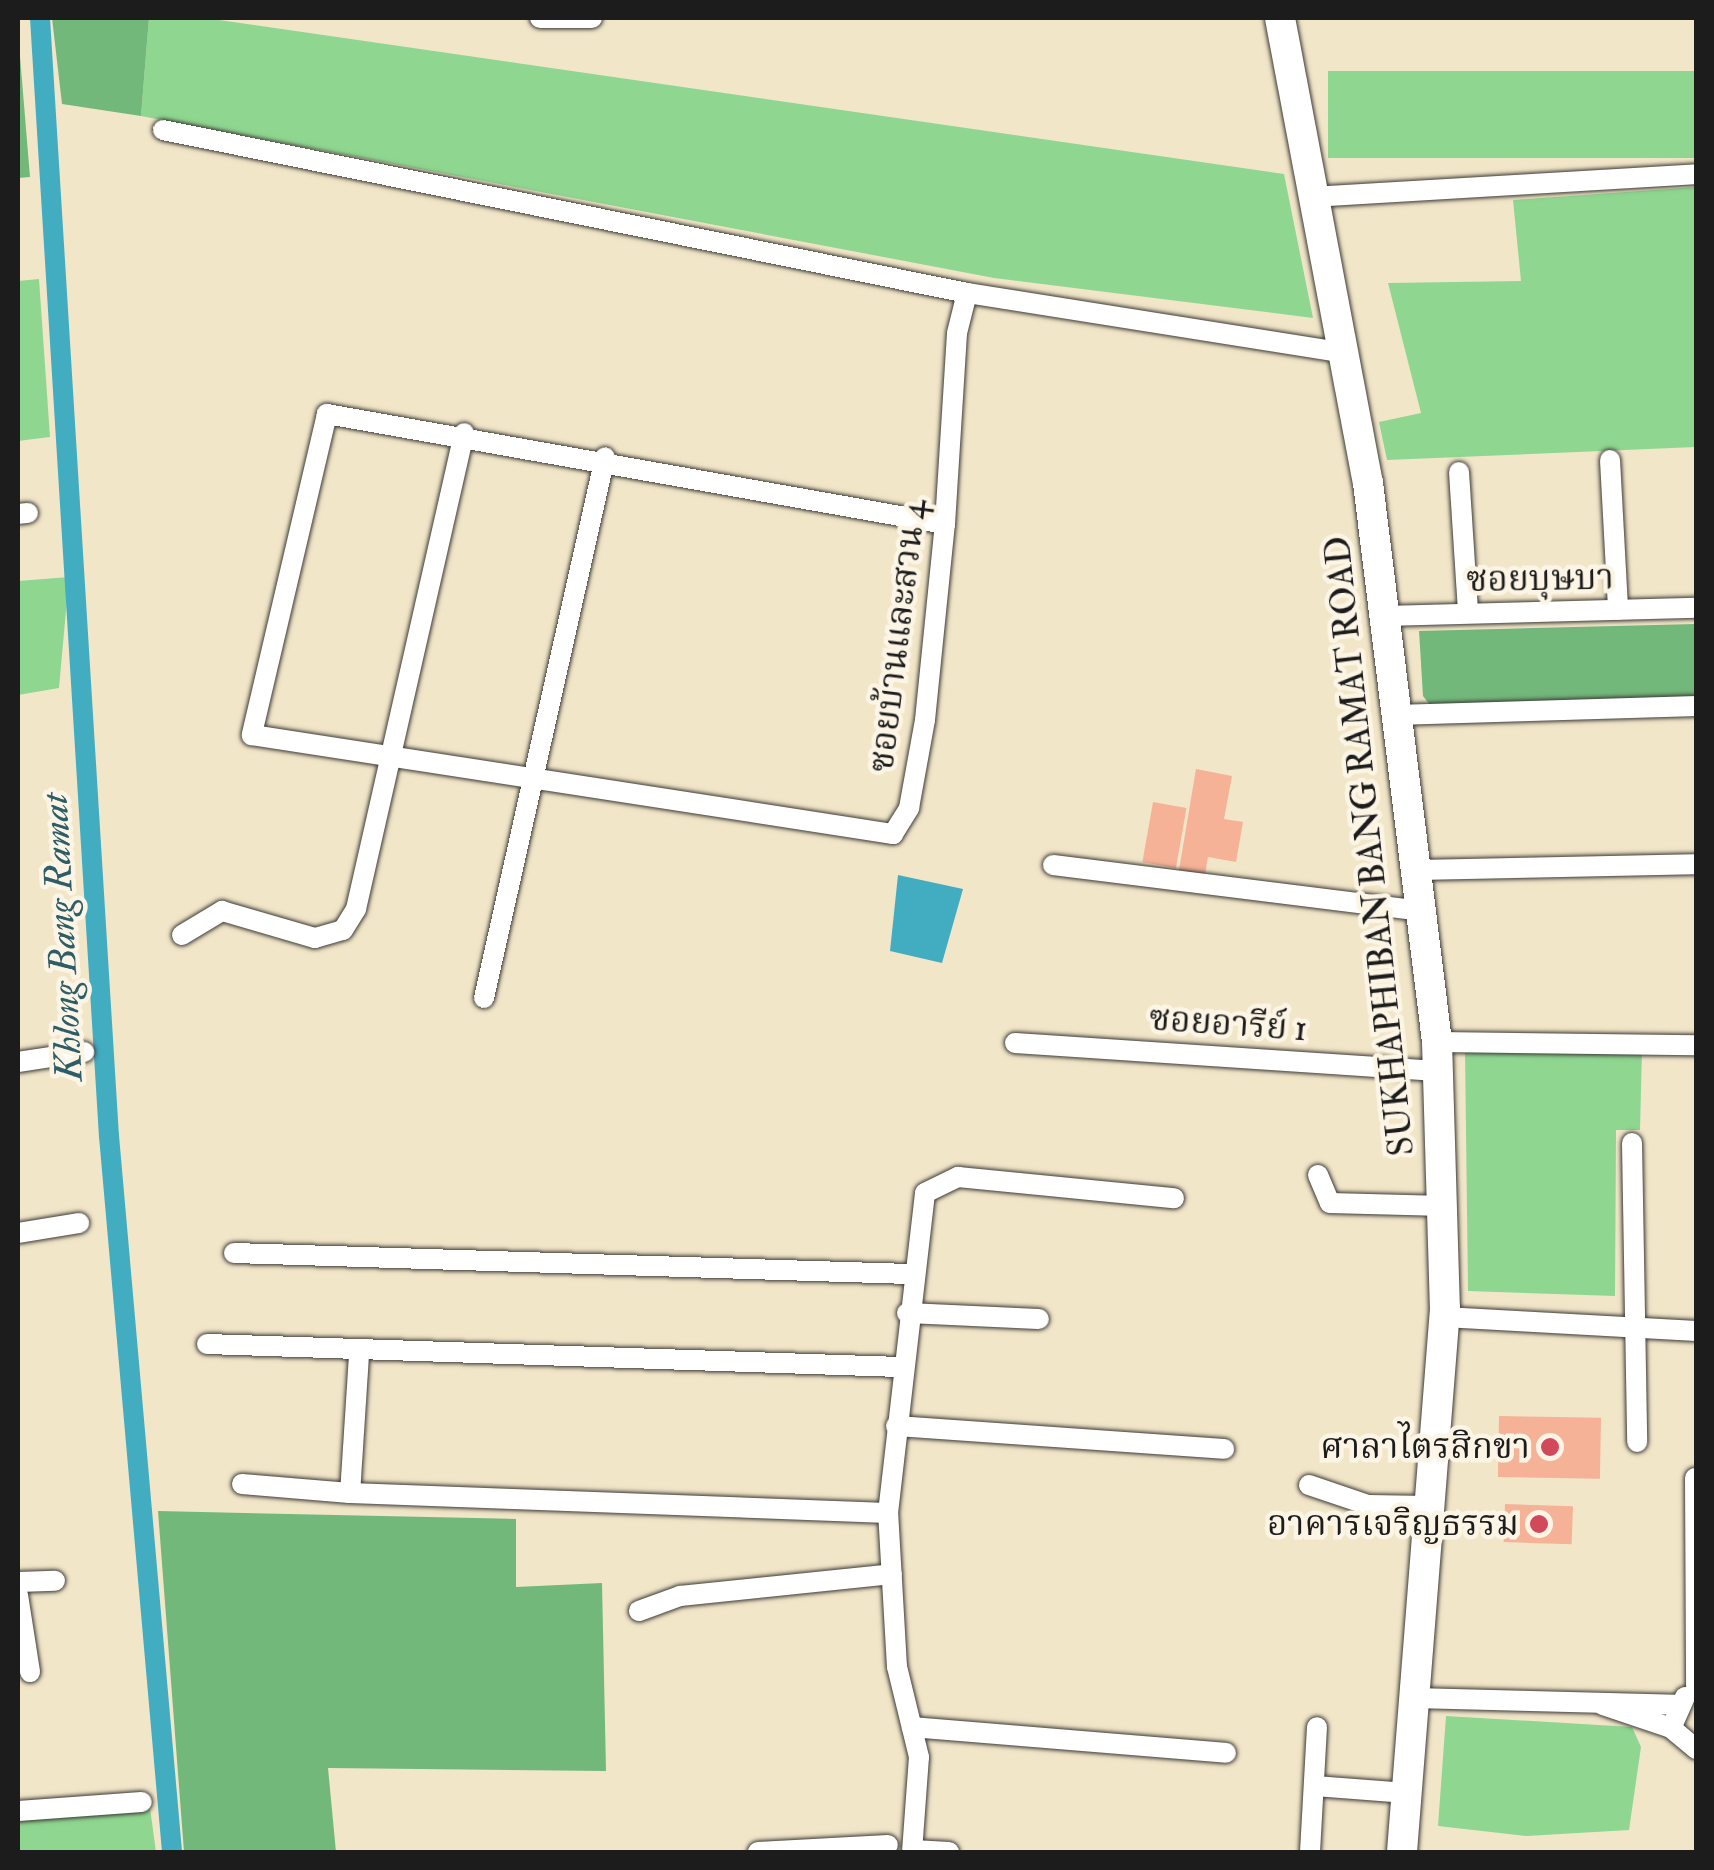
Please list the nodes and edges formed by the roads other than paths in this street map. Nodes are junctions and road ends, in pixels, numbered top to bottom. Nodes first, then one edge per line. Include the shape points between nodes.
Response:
1 (540, 18) edge
2 (592, 18) edge
3 (1280, 18) edge
4 (163, 130) dead end
5 (1696, 174) edge
6 (1313, 196) junction
7 (967, 293) junction
8 (1344, 353) junction
9 (464, 433) junction
10 (605, 457) junction
11 (1610, 460) dead end
12 (1459, 472) dead end
13 (946, 524) junction
14 (1696, 608) edge
15 (1618, 610) junction
16 (1468, 614) junction
17 (1385, 616) junction
18 (1696, 706) edge
19 (1397, 715) junction
20 (390, 756) junction
21 (535, 779) junction
22 (1696, 864) edge
23 (1053, 866) dead end
24 (1416, 870) junction
25 (1421, 911) junction
26 (182, 934) dead end
27 (484, 998) dead end
28 (1015, 1042) dead end
29 (1696, 1044) edge
30 (84, 1052) dead end
31 (1437, 1056) junction
32 (18, 1062) edge
33 (1632, 1143) dead end
34 (1318, 1174) dead end
35 (1174, 1198) dead end
36 (1444, 1206) junction
37 (78, 1223) dead end
38 (18, 1233) edge
39 (234, 1253) dead end
40 (911, 1274) junction
41 (907, 1313) junction
42 (1445, 1317) junction
43 (1039, 1319) dead end
44 (1635, 1328) junction
45 (1696, 1331) edge
46 (207, 1344) dead end
47 (359, 1355) junction
48 (901, 1367) junction
49 (896, 1426) junction
50 (1637, 1442) dead end
51 (1224, 1449) dead end
52 (1695, 1478) edge
53 (242, 1484) dead end
54 (1309, 1484) dead end
55 (350, 1493) junction
56 (1430, 1506) junction
57 (888, 1513) junction
58 (892, 1574) junction
59 (55, 1581) dead end
60 (18, 1582) edge
61 (18, 1595) edge
62 (639, 1611) dead end
63 (30, 1672) dead end
64 (1696, 1692) edge
65 (1414, 1698) junction
66 (1676, 1705) junction
67 (1603, 1706) junction
68 (912, 1727) junction
69 (1317, 1727) dead end
70 (1671, 1728) junction
71 (1696, 1749) edge
72 (1226, 1753) dead end
73 (1315, 1786) junction
74 (1407, 1793) junction
75 (142, 1802) dead end
76 (18, 1811) edge
77 (888, 1845) dead end
78 (912, 1851) edge
79 (758, 1852) edge
80 (949, 1852) edge
81 (1310, 1852) edge
82 (1402, 1852) edge

1 - 2 street
3 - 6 street, SUKHAPHIBAN BANG RAMAT ROAD
4 - 7 street
5 - 6 street
6 - 8 street, SUKHAPHIBAN BANG RAMAT ROAD
7 - 8 street
7 - 13 street, ซอยบ้านและสวน 4
8 - 17 street, SUKHAPHIBAN BANG RAMAT ROAD
9 - 10 street
9 - 20 street
9 - 20 street, ซอยบ้านและสวน 4 via 327,414 252,735
10 - 13 street
10 - 21 street
11 - 15 street
12 - 16 street
13 - 21 street, ซอยบ้านและสวน 4 via 925,720 909,808 893,834
14 - 15 street, ซอยบุษบา
15 - 16 street, ซอยบุษบา
16 - 17 street, ซอยบุษบา
17 - 19 street, SUKHAPHIBAN BANG RAMAT ROAD
18 - 19 street
19 - 24 street, SUKHAPHIBAN BANG RAMAT ROAD
20 - 21 street, ซอยบ้านและสวน 4
20 - 26 street via 356,909 343,930 315,938 222,910
21 - 27 street
22 - 24 street
23 - 25 street
24 - 25 street, SUKHAPHIBAN BANG RAMAT ROAD
25 - 31 street, SUKHAPHIBAN BANG RAMAT ROAD
28 - 31 street, ซอยอารีย์ 1
29 - 31 street, ซอยอารีย์ 1
30 - 32 street
31 - 36 street, SUKHAPHIBAN BANG RAMAT ROAD
33 - 44 street
34 - 36 street via 1330,1203
35 - 40 street via 936,1180 919,1209
36 - 42 street, SUKHAPHIBAN BANG RAMAT ROAD
37 - 38 street
39 - 40 street
40 - 41 street
41 - 43 street
41 - 48 street
42 - 44 street
42 - 56 street, SUKHAPHIBAN BANG RAMAT ROAD
44 - 45 street
44 - 50 street
46 - 47 street
47 - 48 street
47 - 55 street
48 - 49 street
49 - 51 street
49 - 57 street
52 - 64 street
53 - 55 street
54 - 56 street via 1368,1505
55 - 57 street
56 - 65 street, SUKHAPHIBAN BANG RAMAT ROAD
57 - 58 street
58 - 62 street via 680,1596
58 - 68 street via 897,1666
59 - 60 street
61 - 63 street
64 - 66 street
65 - 67 street
65 - 74 street, SUKHAPHIBAN BANG RAMAT ROAD
66 - 67 street via 1620,1697
66 - 70 street
67 - 70 street
68 - 72 street
68 - 78 street via 919,1757
69 - 73 street
70 - 71 street
73 - 74 street
73 - 81 street
74 - 82 street, SUKHAPHIBAN BANG RAMAT ROAD
75 - 76 street
77 - 79 street
78 - 80 street

